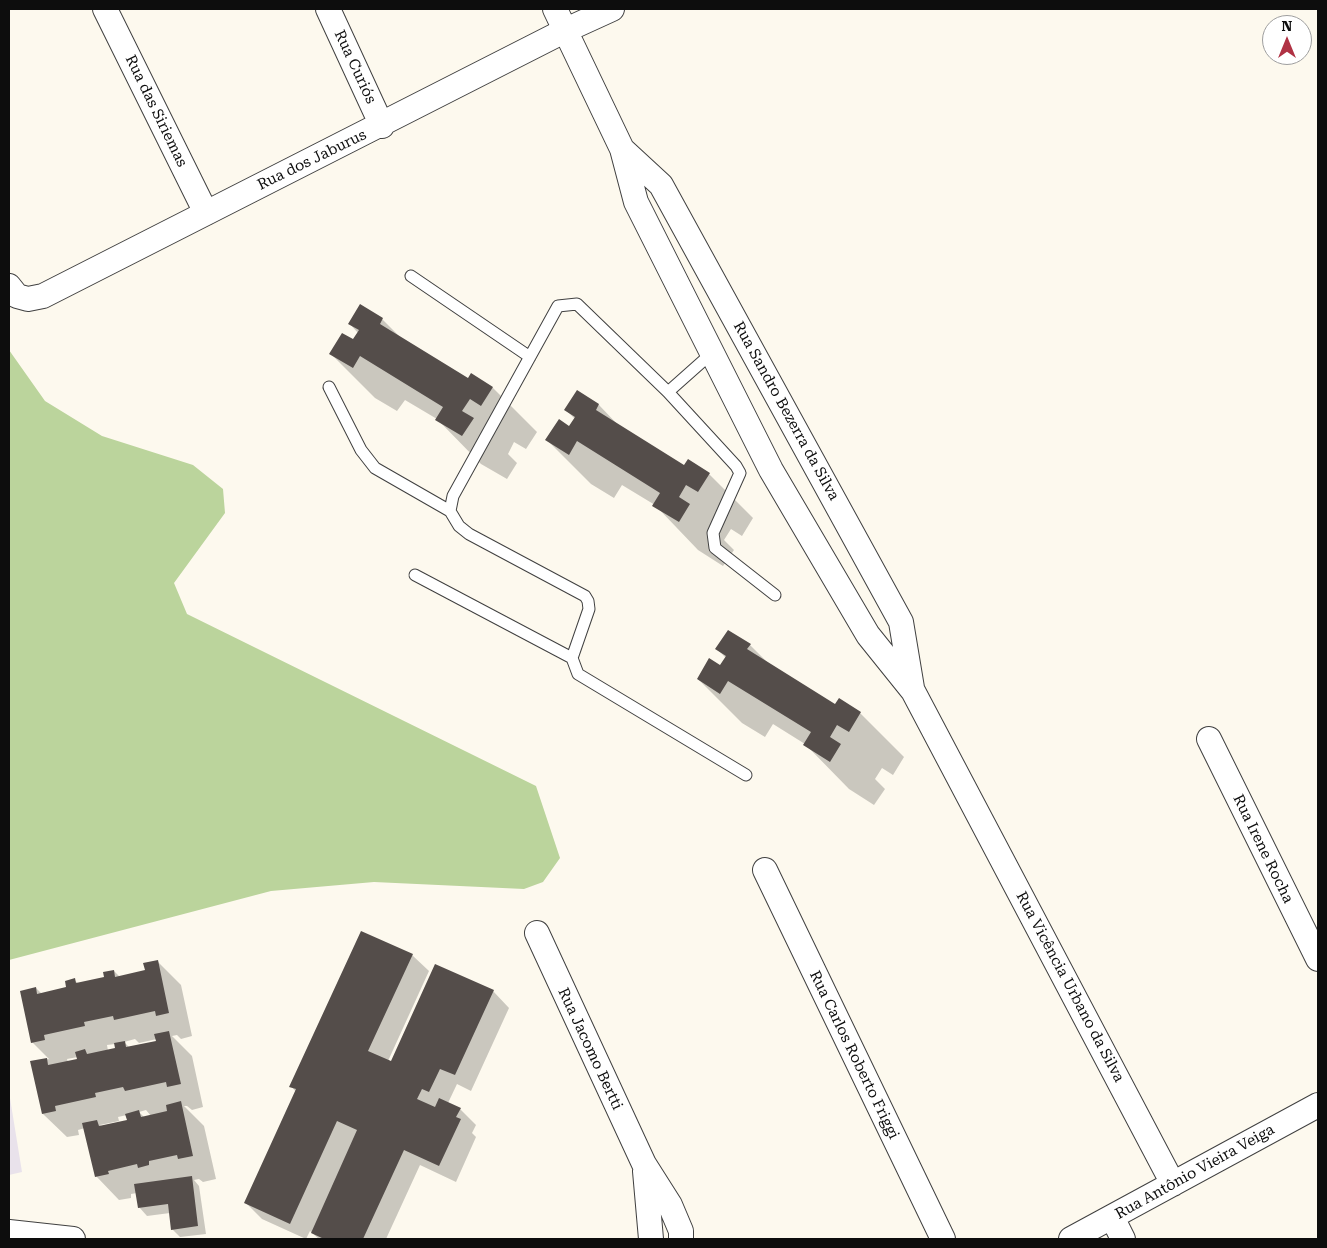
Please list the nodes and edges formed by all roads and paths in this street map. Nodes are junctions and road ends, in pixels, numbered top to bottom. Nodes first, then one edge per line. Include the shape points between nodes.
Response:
1 (106, 9) edge
2 (328, 9) edge
3 (555, 9) edge
4 (612, 9) edge
5 (566, 30) junction
6 (382, 126) junction
7 (622, 149) junction
8 (206, 213) junction
9 (711, 275) junction
10 (412, 276) dead end
11 (10, 289) edge
12 (680, 289) junction
13 (712, 352) junction
14 (530, 357) junction
15 (329, 388) dead end
16 (668, 392) junction
17 (450, 511) junction
18 (852, 531) junction
19 (818, 549) junction
20 (415, 575) dead end
21 (775, 595) dead end
22 (572, 658) junction
23 (913, 691) junction
24 (1209, 739) dead end
25 (746, 775) dead end
26 (967, 790) joint
27 (765, 870) dead end
28 (537, 933) dead end
29 (1318, 959) edge
30 (1318, 1105) edge
31 (644, 1164) junction
32 (1173, 1184) junction
33 (1112, 1217) junction
34 (9, 1232) edge
35 (73, 1239) edge
36 (651, 1239) edge
37 (681, 1239) edge
38 (943, 1239) edge
39 (1071, 1239) edge
40 (1123, 1239) edge

1 - 8 street, Rua das Siriemas
2 - 6 street, Rua Curiós
3 - 5 street, Rua Sandro Bezerra da Silva
4 - 5 street, Rua dos Jaburus
5 - 6 street, Rua dos Jaburus
5 - 7 street, Rua Sandro Bezerra da Silva
6 - 8 street, Rua dos Jaburus
7 - 9 street, Rua Sandro Bezerra da Silva via 661,185
7 - 12 street, Rua Sandro Bezerra da Silva via 636,202
8 - 11 street, Rua dos Jaburus via 43,296 17,296
9 - 12 street via 698,271 687,274
9 - 18 street, Rua Sandro Bezerra da Silva
10 - 14 lane
12 - 13 street, Rua Sandro Bezerra da Silva
13 - 16 lane
13 - 19 street, Rua Sandro Bezerra da Silva via 772,470
14 - 16 lane via 558,306 577,304
14 - 17 lane via 453,496
15 - 17 lane via 360,450 375,468
16 - 21 lane via 732,460 740,473 713,533 715,548
17 - 22 lane via 459,526 469,534 585,596 589,609
18 - 19 street via 848,541 832,552
18 - 23 street, Rua Sandro Bezerra da Silva via 901,622
19 - 23 street, Rua Sandro Bezerra da Silva via 868,635
20 - 22 lane
22 - 25 lane via 578,674
23 - 26 street, Rua Sandro Bezerra da Silva
24 - 29 street, Rua Irene Rocha
26 - 32 street, Rua Vicência Urbano da Silva
27 - 38 street, Rua Carlos Roberto Friggi
28 - 31 street, Rua Jacomo Bertti
30 - 32 street, Rua Antônio Vieira Veiga
31 - 36 street, Rua Jacomo Bertti
31 - 37 street, Rua Jacomo Bertti via 670,1205
32 - 33 street, Rua Antônio Vieira Veiga
33 - 39 street, Rua Antônio Vieira Veiga
33 - 40 street
34 - 35 street

